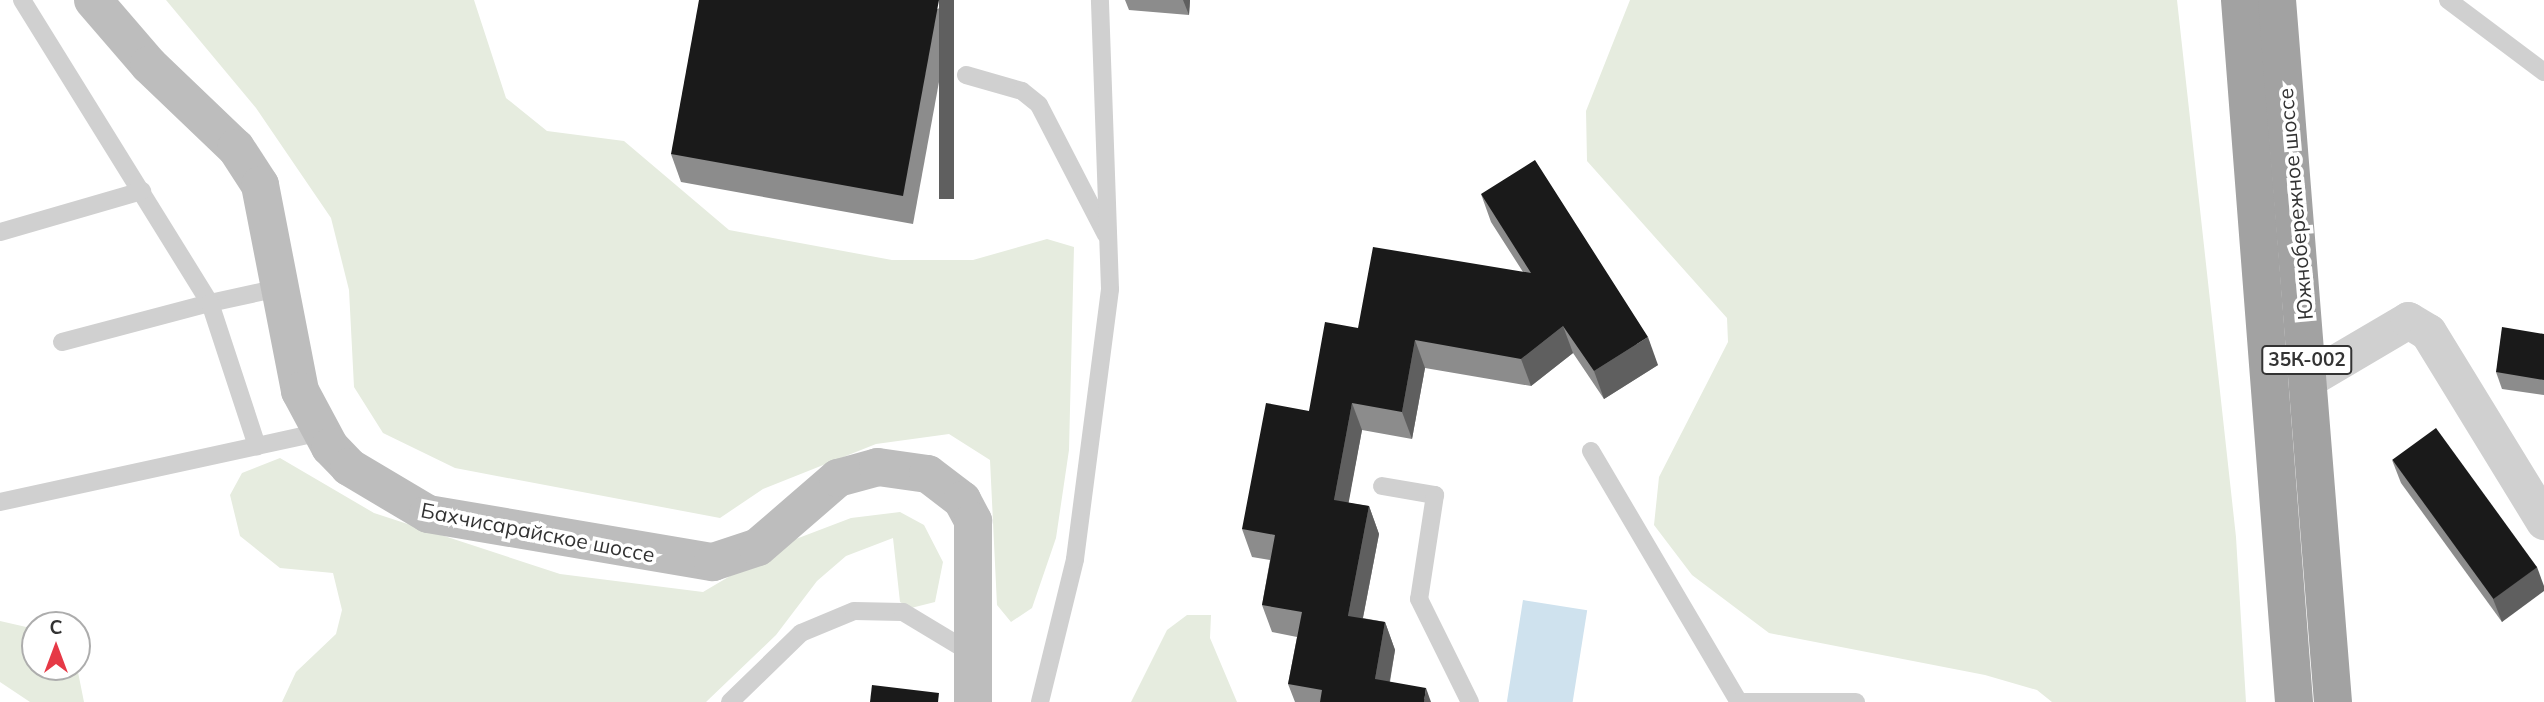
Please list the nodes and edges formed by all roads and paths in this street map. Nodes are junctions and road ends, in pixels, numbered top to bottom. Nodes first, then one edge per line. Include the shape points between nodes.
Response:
1 (22, 0) edge
2 (93, 0) edge
3 (1100, 0) edge
4 (2240, 0) edge
5 (2448, 0) edge
6 (2278, 9) edge
7 (2544, 72) edge
8 (966, 75) dead end
9 (142, 191) junction
10 (0, 232) edge
11 (1111, 246) junction
12 (279, 288) junction
13 (210, 303) junction
14 (62, 342) dead end
15 (2308, 379) junction
16 (320, 432) junction
17 (257, 446) junction
18 (1591, 451) dead end
19 (1382, 486) dead end
20 (0, 502) edge
21 (2544, 521) edge
22 (971, 653) junction
23 (730, 702) edge
24 (973, 702) edge
25 (1040, 702) edge
26 (1470, 702) edge
27 (1738, 702) edge
28 (1856, 702) edge
29 (2294, 702) edge
30 (2333, 702) edge

1 - 9 lane
2 - 12 main road, Бахчисарайское шоссе via 248,163 260,185
3 - 11 lane
4 - 29 highway, Южнобережное шоссе via 2266,277
5 - 7 lane
6 - 15 highway, Южнобережное шоссе / 35К-002
8 - 11 lane via 1023,91 1039,104
9 - 10 lane
9 - 13 lane
11 - 25 lane via 1098,407 1075,559
12 - 13 lane
12 - 16 main road, Бахчисарайское шоссе via 290,357
13 - 14 lane
13 - 17 lane
15 - 21 street via 2408,320 2428,332
15 - 30 highway, Южнобережное шоссе / 35К-002
16 - 17 lane
16 - 22 main road, Бахчисарайское шоссе via 349,467 428,514 689,561 735,559 758,547 812,495 849,474 878,467 928,474 962,500 973,521
17 - 20 lane
18 - 27 lane
19 - 26 lane via 1435,495 1419,599
22 - 23 lane via 903,611 854,611 801,633
22 - 24 main road, Бахчисарайское шоссе
27 - 28 lane

